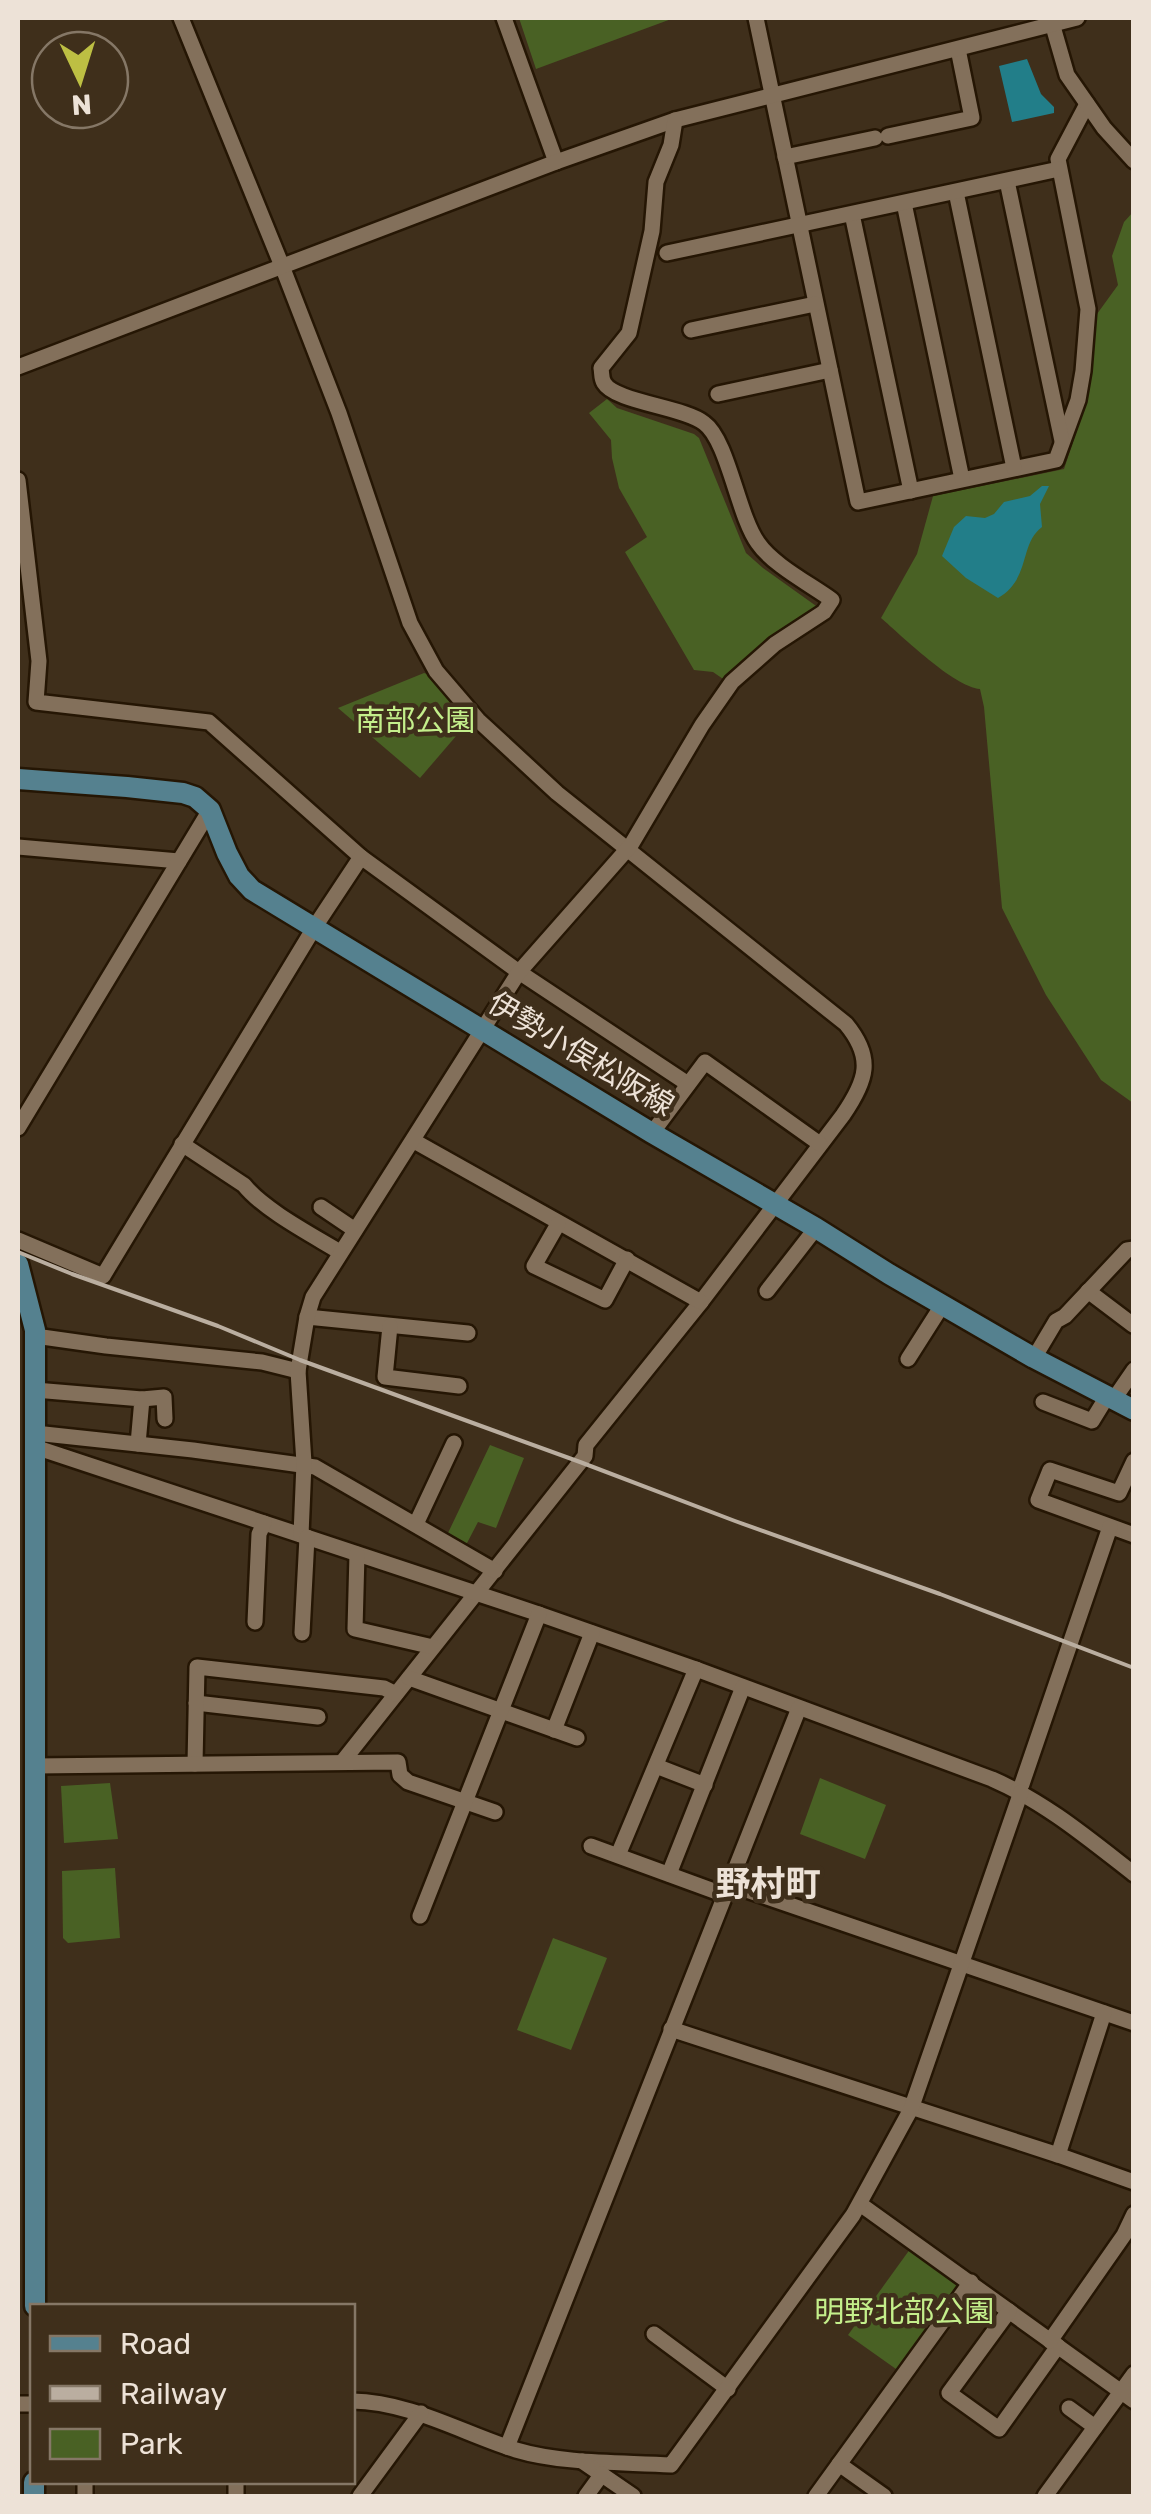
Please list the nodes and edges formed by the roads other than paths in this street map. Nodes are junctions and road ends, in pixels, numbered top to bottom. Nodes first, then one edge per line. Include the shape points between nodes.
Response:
1 (182, 18) edge
2 (504, 18) edge
3 (756, 18) edge
4 (1077, 18) edge
5 (1052, 24) junction
6 (958, 49) junction
7 (773, 96) junction
8 (1087, 104) junction
9 (676, 120) junction
10 (786, 158) junction
11 (1134, 161) edge
12 (556, 162) junction
13 (1058, 169) junction
14 (1007, 181) junction
15 (956, 192) junction
16 (904, 203) junction
17 (852, 214) junction
18 (799, 225) junction
19 (667, 253) dead end
20 (282, 266) junction
21 (815, 304) junction
22 (691, 330) dead end
23 (18, 367) edge
24 (830, 370) junction
25 (718, 394) dead end
26 (1063, 445) junction
27 (1014, 468) junction
28 (18, 480) edge
29 (962, 480) junction
30 (912, 491) junction
31 (18, 779) edge
32 (210, 810) junction
33 (18, 847) edge
34 (626, 851) junction
35 (362, 857) junction
36 (179, 861) junction
37 (314, 928) junction
38 (519, 972) junction
39 (484, 1030) junction
40 (688, 1084) junction
41 (18, 1128) edge
42 (652, 1133) junction
43 (414, 1141) junction
44 (182, 1144) junction
45 (820, 1144) junction
46 (775, 1204) junction
47 (321, 1206) dead end
48 (558, 1224) junction
49 (816, 1228) junction
50 (355, 1230) junction
51 (18, 1240) edge
52 (1134, 1250) edge
53 (340, 1252) junction
54 (627, 1259) junction
55 (18, 1264) edge
56 (767, 1291) dead end
57 (1088, 1291) junction
58 (701, 1302) junction
59 (943, 1304) junction
60 (306, 1317) junction
61 (1133, 1325) edge
62 (390, 1326) junction
63 (29, 1332) edge
64 (468, 1333) dead end
65 (1034, 1358) junction
66 (908, 1359) dead end
67 (298, 1370) junction
68 (1134, 1370) edge
69 (459, 1386) dead end
70 (35, 1390) junction
71 (1111, 1397) junction
72 (142, 1399) junction
73 (1043, 1402) dead end
74 (1134, 1410) edge
75 (165, 1419) dead end
76 (31, 1435) edge
77 (138, 1444) junction
78 (454, 1444) dead end
79 (1134, 1461) edge
80 (304, 1463) junction
81 (36, 1508) junction
82 (18, 1522) edge
83 (264, 1523) junction
84 (416, 1524) junction
85 (1110, 1527) junction
86 (304, 1536) junction
87 (1134, 1536) edge
88 (358, 1554) junction
89 (495, 1571) junction
90 (476, 1594) junction
91 (539, 1614) junction
92 (255, 1622) dead end
93 (592, 1632) junction
94 (302, 1633) dead end
95 (433, 1648) junction
96 (696, 1669) junction
97 (409, 1678) junction
98 (743, 1687) junction
99 (396, 1694) junction
100 (196, 1703) junction
101 (798, 1708) junction
102 (500, 1711) junction
103 (318, 1717) dead end
104 (554, 1730) junction
105 (577, 1738) dead end
106 (343, 1762) junction
107 (195, 1764) junction
108 (35, 1766) junction
109 (656, 1766) junction
110 (705, 1785) junction
111 (1019, 1791) junction
112 (464, 1802) junction
113 (495, 1812) dead end
114 (591, 1846) dead end
115 (618, 1856) junction
116 (669, 1874) junction
117 (1134, 1874) edge
118 (727, 1889) junction
119 (420, 1916) dead end
120 (960, 1963) junction
121 (1104, 2013) junction
122 (1134, 2023) edge
123 (671, 2029) junction
124 (911, 2109) junction
125 (1058, 2155) junction
126 (1134, 2182) edge
127 (860, 2204) junction
128 (1134, 2214) edge
129 (970, 2282) junction
130 (34, 2304) edge
131 (1009, 2311) junction
132 (654, 2334) dead end
133 (1054, 2343) junction
134 (1134, 2374) edge
135 (728, 2389) junction
136 (1127, 2397) edge
137 (355, 2401) edge
138 (1068, 2408) dead end
139 (421, 2413) junction
140 (1095, 2427) junction
141 (506, 2447) junction
142 (579, 2459) junction
143 (839, 2464) junction
144 (602, 2474) junction
145 (360, 2496) edge
146 (586, 2496) edge
147 (633, 2496) edge
148 (816, 2496) edge
149 (884, 2496) edge
150 (1045, 2496) edge

1 - 20 street
2 - 12 street
3 - 7 street
4 - 5 street
5 - 6 street
5 - 8 street via 1067,75
6 - 7 street
6 - 10 street via 972,118
7 - 9 street
7 - 10 street
8 - 11 street
8 - 13 street
9 - 12 street
9 - 34 street via 656,182 632,323 602,368 602,380 621,395 704,423 754,540 832,600 732,682
10 - 18 street
12 - 20 street
13 - 14 street
13 - 26 street via 1088,309 1078,400
14 - 15 street
14 - 26 street
15 - 16 street
15 - 27 street
16 - 17 street
16 - 29 street
17 - 18 street
17 - 30 street
18 - 19 street
18 - 21 street
20 - 23 street
20 - 34 street via 427,658 503,744
21 - 22 street
21 - 24 street
24 - 25 street
24 - 30 street via 858,502
26 - 27 street via 1056,460
27 - 29 street
28 - 35 street via 39,661 36,702 209,722
29 - 30 street
31 - 32 main road via 183,793
32 - 36 street
32 - 37 main road, 伊勢小俣松阪線 via 238,876
33 - 36 street
34 - 38 street
34 - 45 street via 852,1032 864,1077
35 - 37 street
35 - 38 street
36 - 41 street
37 - 39 main road, 伊勢小俣松阪線
37 - 44 street
38 - 39 street
38 - 40 street
39 - 42 main road, 伊勢小俣松阪線
39 - 43 street
40 - 42 street
40 - 45 street via 706,1062
42 - 46 main road, 伊勢小俣松阪線
43 - 48 street
43 - 50 street
44 - 51 street via 103,1276
44 - 53 street
45 - 46 street
46 - 49 main road, 伊勢小俣松阪線
46 - 58 street
47 - 50 street
48 - 54 street
48 - 54 street via 534,1266 604,1300
49 - 56 street
49 - 59 main road, 伊勢小俣松阪線
50 - 53 street
52 - 57 street
53 - 60 street
54 - 58 street
55 - 63 main road
57 - 61 street
57 - 65 street via 1056,1321
58 - 89 street
59 - 65 main road, 伊勢小俣松阪線
59 - 66 street
60 - 62 street
60 - 67 street
62 - 64 street
62 - 69 street via 385,1377
63 - 67 street
63 - 70 main road
65 - 71 main road, 伊勢小俣松阪線
67 - 80 street
68 - 71 street
70 - 72 street
70 - 76 main road
71 - 73 street via 1092,1421
71 - 74 main road, 伊勢小俣松阪線
72 - 75 street via 164,1397
72 - 77 street
76 - 77 street
76 - 81 main road
76 - 83 street
77 - 80 street
78 - 84 street
79 - 85 street via 1119,1492 1050,1470 1038,1500
80 - 84 street
80 - 86 street
81 - 82 main road
81 - 108 main road
83 - 86 street
83 - 92 street
84 - 89 street
85 - 87 street
85 - 111 street
86 - 88 street
86 - 94 street
88 - 90 street
88 - 95 street via 355,1629
89 - 90 street
90 - 91 street
90 - 95 street
91 - 93 street
91 - 102 street
93 - 96 street
93 - 104 street
95 - 97 street
96 - 98 street
96 - 109 street
97 - 99 street
97 - 102 street
98 - 101 street
98 - 110 street
99 - 100 street via 197,1667
99 - 106 street
100 - 103 street
100 - 107 street
101 - 111 street
101 - 118 street
102 - 104 street
102 - 112 street
104 - 105 street
106 - 107 street
106 - 112 street via 398,1762 408,1782
107 - 108 street
108 - 130 main road
109 - 110 street
109 - 115 street
110 - 116 street
111 - 117 street
111 - 120 street
112 - 113 street
112 - 119 street
114 - 115 street
115 - 116 street
116 - 118 street
118 - 120 street
118 - 123 street
120 - 121 street
120 - 124 street
121 - 122 street
121 - 125 street
123 - 124 street
123 - 141 street
124 - 125 street
124 - 127 street
125 - 126 street
127 - 129 street
127 - 135 street
128 - 133 street
129 - 131 street
129 - 143 street
131 - 133 street
131 - 133 street via 949,2392 986,2420 999,2429
132 - 135 street
133 - 136 street
134 - 136 street
135 - 142 street via 671,2465
136 - 140 street
137 - 139 street
138 - 140 street
139 - 141 street
139 - 145 street
140 - 150 street
141 - 142 street
142 - 144 street
143 - 148 street
143 - 149 street
144 - 146 street
144 - 147 street

